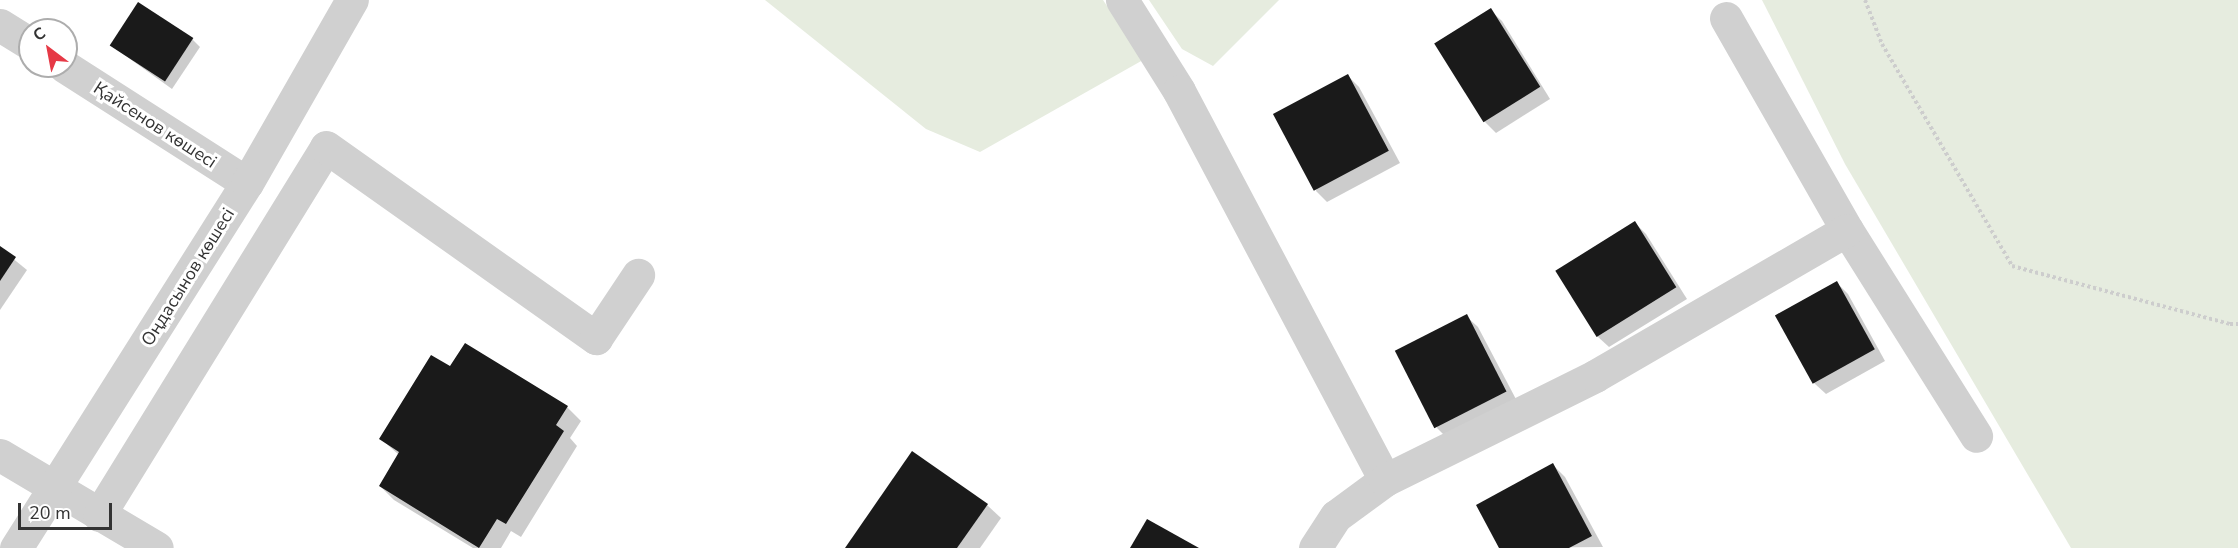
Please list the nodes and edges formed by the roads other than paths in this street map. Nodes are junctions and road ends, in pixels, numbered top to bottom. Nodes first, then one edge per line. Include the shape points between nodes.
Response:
1 (352, 0) edge
2 (1122, 0) edge
3 (1726, 18) dead end
4 (0, 25) edge
5 (18, 36) edge
6 (78, 75) edge
7 (247, 183) junction
8 (1847, 230) junction
9 (638, 275) dead end
10 (1976, 436) dead end
11 (0, 455) edge
12 (1385, 480) junction
13 (55, 489) junction
14 (99, 515) junction
15 (16, 548) edge
16 (156, 548) edge
17 (1315, 548) edge

1 - 7 street, Оңдасынов көшесі
2 - 12 street via 1179,91
3 - 8 street
4 - 5 street
6 - 7 street, Қайсенов көшесі
7 - 13 street, Оңдасынов көшесі
8 - 10 street
8 - 12 street via 1595,376
9 - 14 street via 596,338 327,147
11 - 13 street
12 - 17 street via 1336,516
13 - 14 street
13 - 15 street, Оңдасынов көшесі
14 - 16 street

